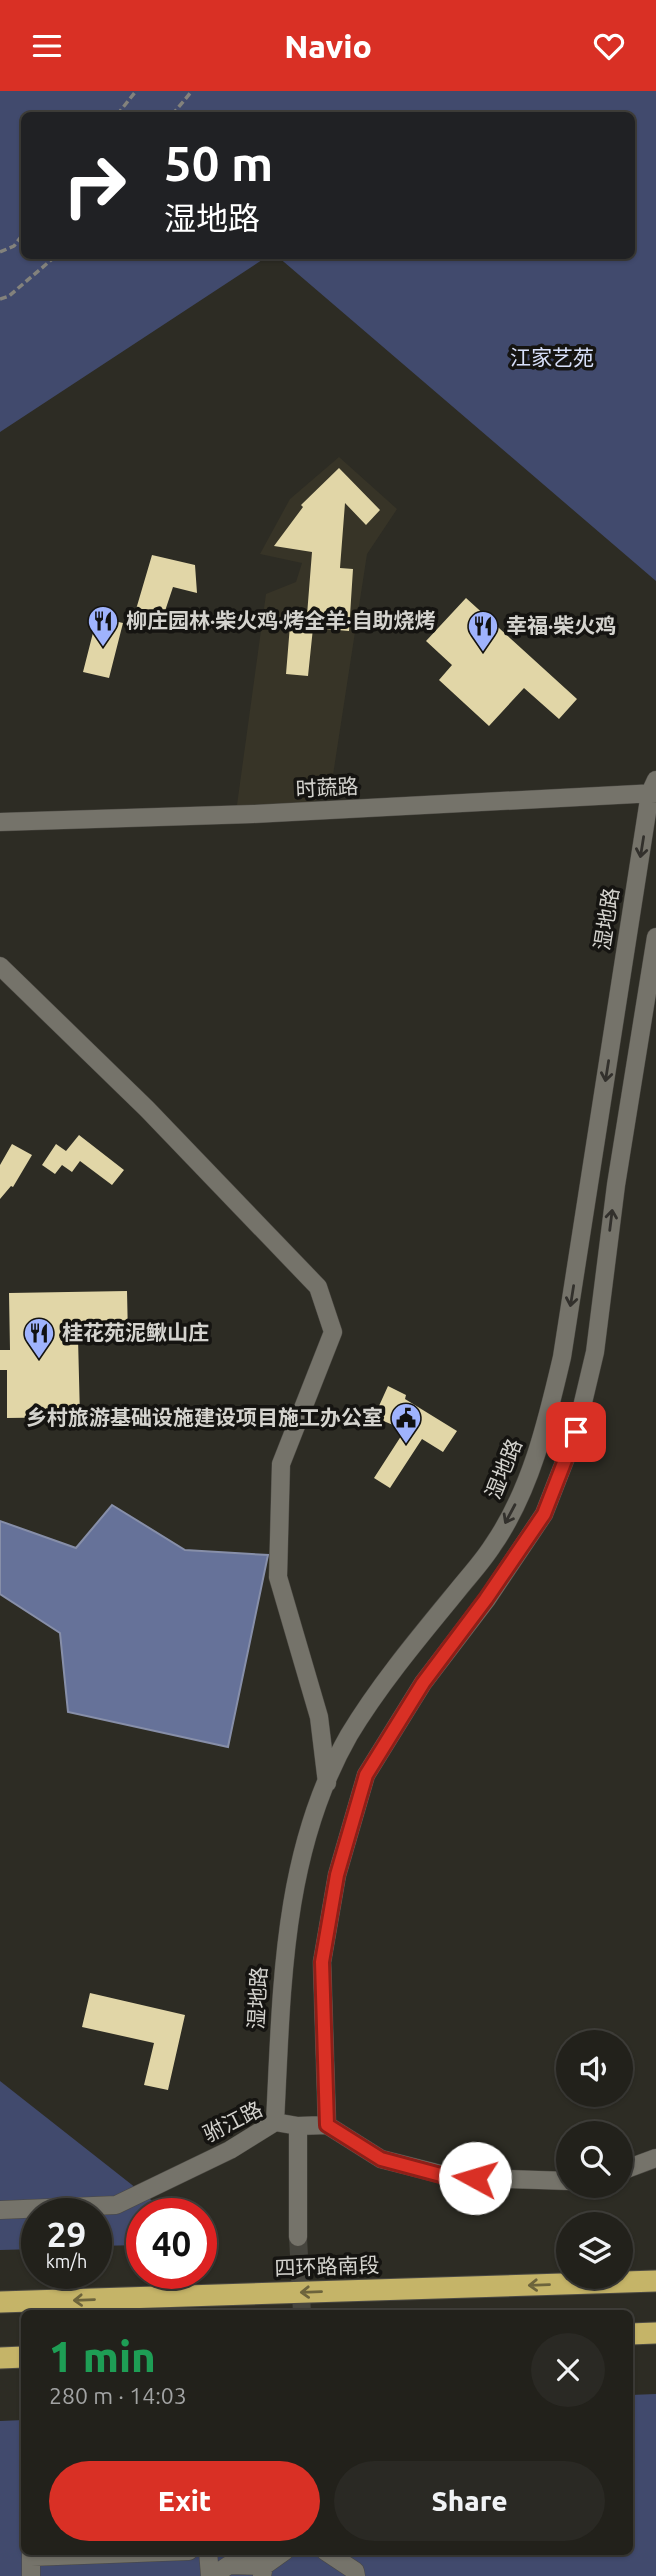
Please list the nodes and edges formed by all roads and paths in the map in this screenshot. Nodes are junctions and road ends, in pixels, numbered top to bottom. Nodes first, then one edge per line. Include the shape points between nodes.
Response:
1 (136, 91) edge
2 (192, 91) edge
3 (119, 112) edge
4 (174, 112) edge
5 (21, 237) edge
6 (0, 252) edge
7 (52, 259) edge
8 (0, 299) edge
9 (654, 789) edge
10 (0, 822) edge
11 (656, 937) edge
12 (0, 966) edge
13 (327, 1783) junction
14 (275, 2122) junction
15 (327, 2125) junction
16 (298, 2126) junction
17 (656, 2158) edge
18 (633, 2167) edge
19 (556, 2181) edge
20 (0, 2210) edge
21 (298, 2237) tunnel mouth
22 (656, 2281) edge
23 (0, 2302) edge
24 (656, 2333) edge
25 (633, 2334) edge
26 (21, 2357) edge
27 (0, 2358) edge
28 (31, 2555) edge
29 (208, 2555) edge
30 (281, 2555) edge
31 (331, 2555) edge
32 (263, 2571) edge
33 (31, 2576) edge
34 (211, 2576) edge
35 (355, 2576) edge

1 - 3 path
2 - 4 path
5 - 6 path
7 - 8 path
9 - 10 street, 时蔬路 via 267,813
9 -> 13 street, 湿地路 via 562,1357 546,1424 524,1488 494,1544 408,1651 349,1735
15 -> 11 street via 322,1962 337,1875 366,1775 423,1683 544,1514 576,1432 595,1352 616,1185
12 - 13 street via 147,1109 318,1287 333,1332 281,1464 278,1577 319,1717
13 - 14 street, 湿地路 via 293,1890 283,1956
14 - 16 street, 驸江路
14 - 20 street, 驸江路 via 230,2150 116,2205
15 - 16 street, 驸江路
15 - 19 street via 381,2159 452,2178
16 - 21 street
17 - 18 street
22 -> 23 highway, 四环路南段
24 - 25 highway
26 - 27 highway
28 - 33 street
29 - 34 street
30 - 32 street
31 - 35 street via 355,2571
32 - 34 street via 229,2565

